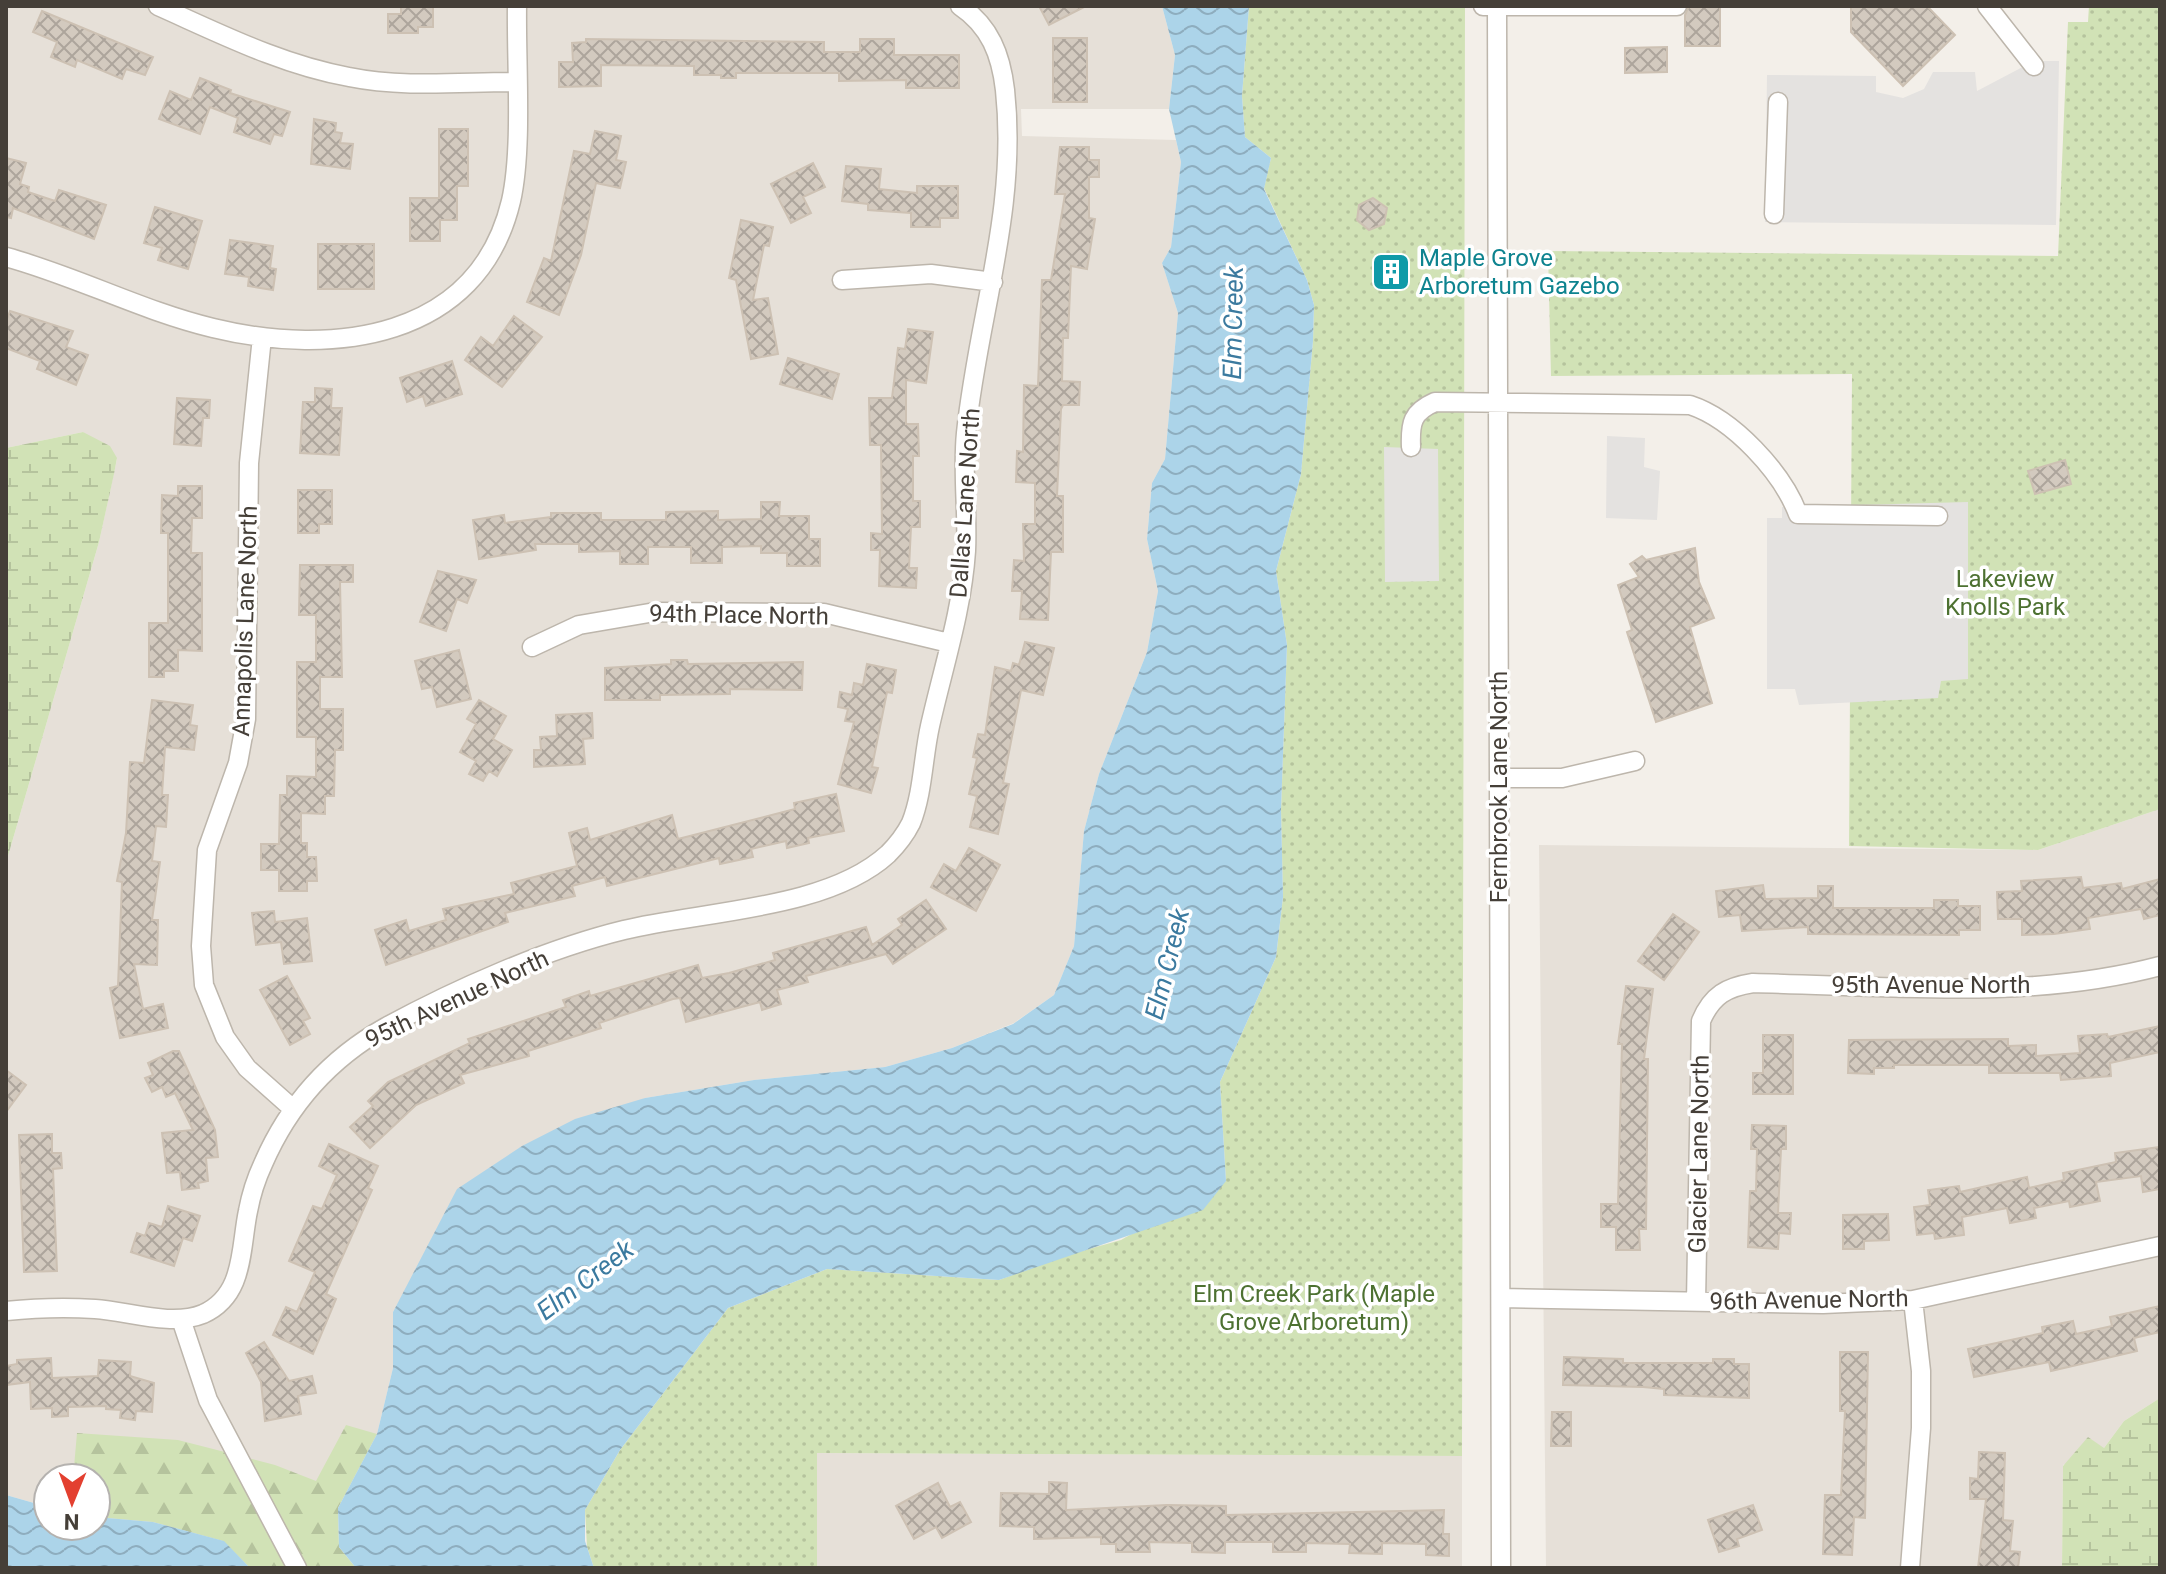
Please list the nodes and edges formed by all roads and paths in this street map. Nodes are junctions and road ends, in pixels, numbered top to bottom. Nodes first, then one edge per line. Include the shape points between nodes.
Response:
1 (158, 6) edge
2 (517, 6) edge
3 (960, 6) edge
4 (1483, 6) edge
5 (1497, 6) edge
6 (1677, 6) edge
7 (1987, 6) edge
8 (2034, 66) dead end
9 (516, 82) junction
10 (1778, 102) dead end
11 (1774, 214) dead end
12 (6, 257) edge
13 (842, 280) dead end
14 (993, 282) junction
15 (262, 337) junction
16 (1500, 402) junction
17 (1411, 447) dead end
18 (1938, 516) dead end
19 (949, 643) junction
20 (532, 647) dead end
21 (1635, 761) dead end
22 (1499, 778) junction
23 (885, 857) joint
24 (2160, 966) edge
25 (1707, 1006) joint
26 (292, 1108) junction
27 (2160, 1246) edge
28 (1501, 1298) junction
29 (1913, 1300) junction
30 (1696, 1302) junction
31 (6, 1311) edge
32 (181, 1319) junction
33 (297, 1568) edge
34 (1501, 1568) edge
35 (1910, 1568) edge

1 - 9 street via 300,66 351,78
2 - 9 street
3 - 14 street, Dallas Lane North via 995,43 1005,89 1003,217
4 - 5 street
5 - 6 street
5 - 16 street, Fernbrook Lane North
7 - 8 street
9 - 15 street via 511,199 499,237 478,274 449,301 415,321 377,334 339,339
10 - 11 street
12 - 15 street via 184,319
13 - 14 street via 931,274
14 - 19 street, Dallas Lane North via 966,430 966,555
15 - 26 street, Annapolis Lane North via 249,463 246,719 238,763 207,850 201,946 204,985 225,1037 247,1068
16 - 17 street via 1458,400 1418,409 1411,421
16 - 18 street via 1690,405 1711,412 1746,439 1798,514
16 - 22 street, Fernbrook Lane North
19 - 20 street, 94th Place North via 824,613 655,612 579,625
19 - 23 street, Dallas Lane North via 916,805 910,825
21 - 22 street via 1562,778
22 - 28 street, Fernbrook Lane North
23 - 26 street, 95th Avenue North via 804,894 625,930 507,971 363,1040
24 - 25 street, 95th Avenue North via 2070,984 2004,988 1753,983 1726,990
25 - 30 street, Glacier Lane North via 1701,1021
26 - 32 street, 95th Avenue North via 254,1187 233,1288 202,1314
27 - 29 street, 96th Avenue North
28 - 30 street, 96th Avenue North
28 - 34 street, Fernbrook Lane North
29 - 30 street, 96th Avenue North
29 - 35 street via 1921,1428
31 - 32 street via 93,1309
32 - 33 street via 208,1400

